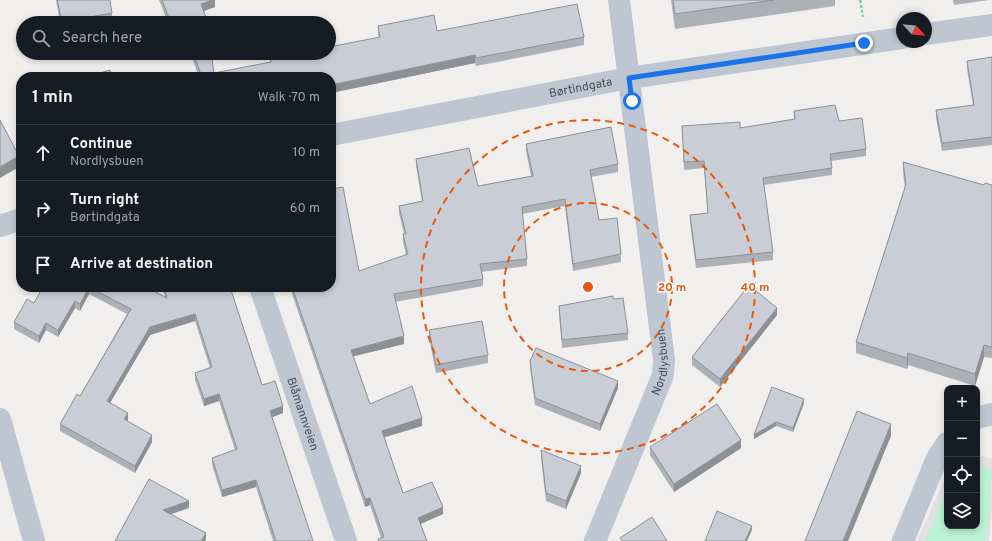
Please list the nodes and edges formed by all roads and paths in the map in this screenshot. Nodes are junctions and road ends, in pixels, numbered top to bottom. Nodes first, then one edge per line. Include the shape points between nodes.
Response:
1 (619, 0) edge
2 (860, 0) edge
3 (863, 22) dead end
4 (992, 25) edge
5 (932, 33) edge
6 (896, 39) edge
7 (629, 78) junction
8 (336, 134) edge
9 (16, 221) edge
10 (0, 226) edge
11 (262, 292) edge
12 (992, 414) edge
13 (980, 417) edge
14 (0, 419) edge
15 (944, 448) edge
16 (34, 541) edge
17 (346, 541) edge
18 (595, 541) edge
19 (903, 541) edge

1 - 7 street, Nordlysbuen
2 - 3 path
4 - 5 street
6 - 7 street, Børtindgata
7 - 8 street, Børtindgata
7 - 18 street, Nordlysbuen via 664,360 663,375
9 - 10 street
11 - 17 street, Blåmannveien
12 - 13 street
14 - 16 street
15 - 19 street via 937,458

